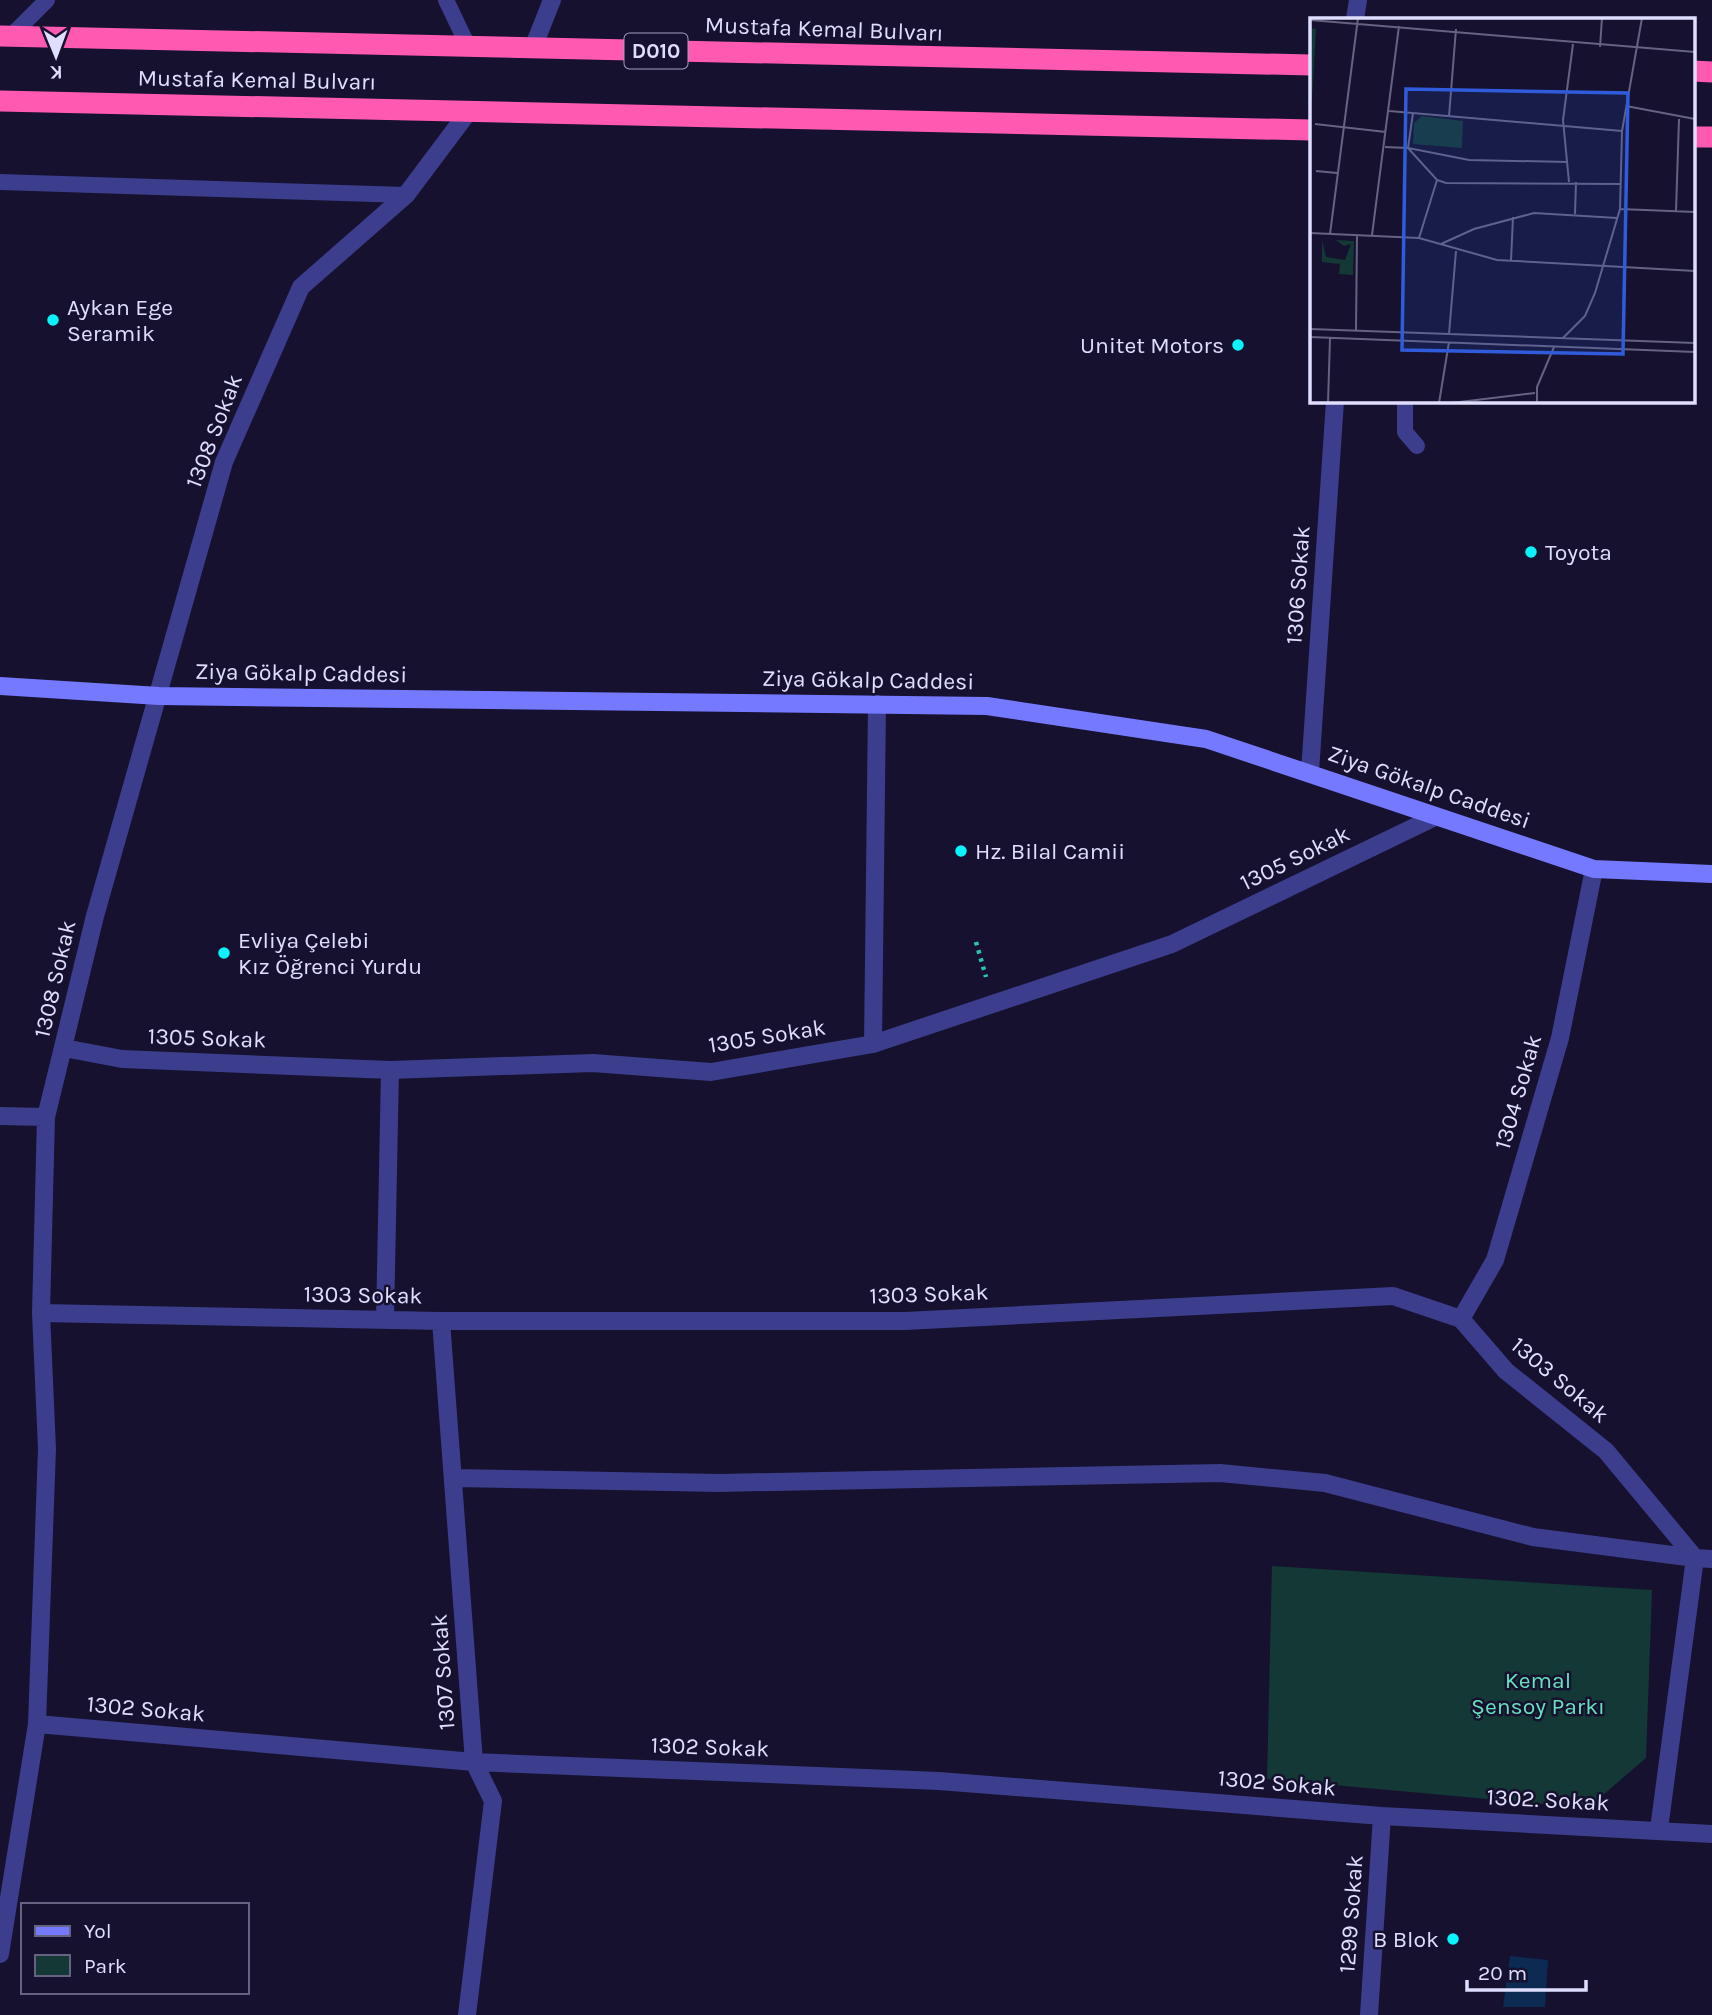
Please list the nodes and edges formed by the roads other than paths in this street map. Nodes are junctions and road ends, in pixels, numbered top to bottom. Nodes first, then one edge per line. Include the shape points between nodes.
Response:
1 (47, 0) edge
2 (446, 0) edge
3 (552, 0) edge
4 (1358, 0) edge
5 (1355, 18) edge
6 (5, 36) edge
7 (468, 46) junction
8 (533, 48) junction
9 (1310, 65) edge
10 (1694, 71) edge
11 (1712, 72) edge
12 (0, 101) edge
13 (469, 111) junction
14 (1310, 130) edge
15 (1694, 137) edge
16 (1712, 138) edge
17 (0, 182) edge
18 (406, 195) junction
19 (1335, 402) edge
20 (1405, 402) edge
21 (1417, 446) dead end
22 (0, 686) edge
23 (159, 696) junction
24 (877, 704) junction
25 (1310, 772) junction
26 (1433, 818) junction
27 (1594, 869) junction
28 (1712, 874) edge
29 (873, 1044) junction
30 (64, 1048) junction
31 (390, 1070) junction
32 (0, 1116) edge
33 (46, 1117) junction
34 (41, 1313) junction
35 (1461, 1319) junction
36 (385, 1320) junction
37 (441, 1321) junction
38 (454, 1478) junction
39 (1703, 1559) edge
40 (37, 1724) junction
41 (474, 1762) junction
42 (1382, 1816) junction
43 (1660, 1829) junction
44 (1712, 1833) edge
45 (4, 1911) edge
46 (0, 1954) edge
47 (467, 2015) edge
48 (1369, 2015) edge

1 - 6 lane
2 - 7 lane
3 - 8 street
4 - 5 street
6 - 7 highway, Mustafa Kemal Bulvarı / D010
7 - 8 highway, Mustafa Kemal Bulvarı / D010
8 - 9 highway, Mustafa Kemal Bulvarı / D010
10 - 11 highway
12 - 13 highway, Mustafa Kemal Bulvarı
13 - 14 highway, Mustafa Kemal Bulvarı
13 - 18 street, 1308 Sokak
15 - 16 highway
17 - 18 lane
18 - 23 street, 1308 Sokak via 301,287 224,462
19 - 25 street, 1306 Sokak
20 - 21 lane via 1405,432
22 - 23 street, Ziya Gökalp Caddesi
23 - 24 street, Ziya Gökalp Caddesi
23 - 30 street, 1308 Sokak via 95,916
24 - 25 street, Ziya Gökalp Caddesi via 987,706 1206,739
24 - 29 street
25 - 26 street, Ziya Gökalp Caddesi
26 - 27 street, Ziya Gökalp Caddesi
26 - 29 street, 1305 Sokak via 1172,944
27 - 28 street, Ziya Gökalp Caddesi
27 - 35 street, 1304 Sokak via 1560,1038 1495,1260
29 - 31 street, 1305 Sokak via 711,1072 593,1063
30 - 31 street, 1305 Sokak via 122,1059
30 - 33 street, 1308 Sokak
31 - 36 street
32 - 33 street
33 - 34 street, 1308 Sokak
34 - 36 street, 1303 Sokak
34 - 40 street, 1308 Sokak via 47,1449
35 - 37 street, 1303 Sokak via 1392,1296 905,1321
35 - 39 street, 1303 Sokak via 1506,1371 1606,1451
36 - 37 street, 1303 Sokak
37 - 38 street, 1307 Sokak
38 - 39 street via 720,1483 1220,1473 1325,1483 1533,1537
38 - 41 street, 1307 Sokak
39 - 43 street
40 - 41 street, 1302 Sokak
40 - 45 street, 1308 Sokak
41 - 42 street, 1302 Sokak via 939,1780
41 - 47 street, 1307 Sokak via 493,1801
42 - 43 street, 1302. Sokak
42 - 48 street, 1299 Sokak
43 - 44 street, 1302. Sokak
45 - 46 street, 1308 Sokak

